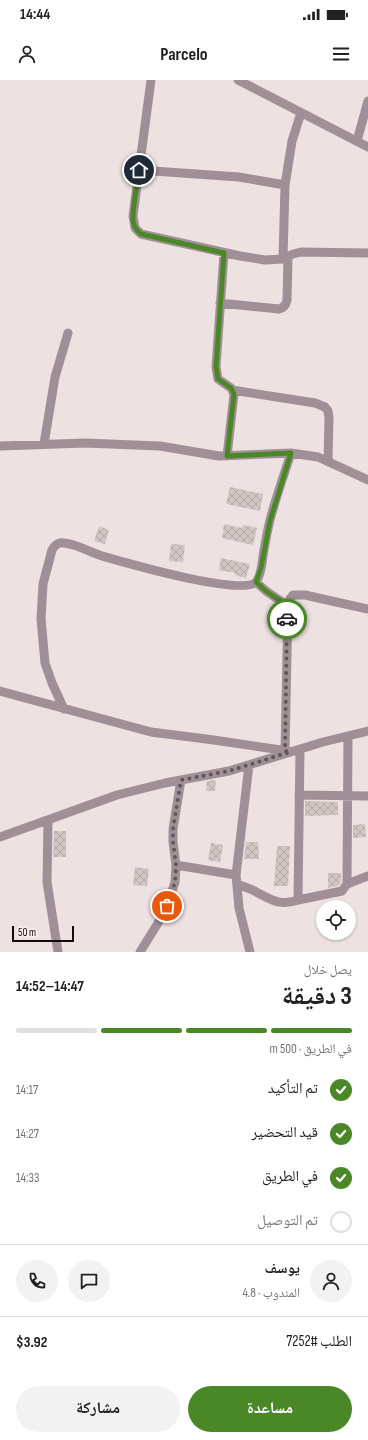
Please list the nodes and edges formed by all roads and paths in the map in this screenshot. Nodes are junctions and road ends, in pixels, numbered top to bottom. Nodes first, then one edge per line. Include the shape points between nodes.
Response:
1 (151, 80) edge
2 (238, 80) edge
3 (368, 101) edge
4 (301, 113) junction
5 (357, 141) junction
6 (368, 147) edge
7 (139, 170) junction
8 (285, 185) junction
9 (224, 253) junction
10 (368, 253) edge
11 (285, 258) junction
12 (220, 303) junction
13 (68, 333) dead end
14 (232, 390) junction
15 (44, 444) junction
16 (0, 446) edge
17 (291, 453) junction
18 (227, 456) junction
19 (328, 462) junction
20 (368, 480) edge
21 (256, 582) junction
22 (288, 606) junction
23 (368, 609) edge
24 (0, 691) edge
25 (64, 709) junction
26 (368, 731) edge
27 (348, 736) junction
28 (300, 749) junction
29 (287, 751) junction
30 (249, 765) junction
31 (181, 780) junction
32 (299, 795) junction
33 (347, 796) junction
34 (368, 796) edge
35 (48, 820) junction
36 (0, 837) edge
37 (176, 865) junction
38 (236, 874) junction
39 (368, 876) edge
40 (237, 884) junction
41 (347, 884) junction
42 (298, 900) junction
43 (58, 952) edge
44 (140, 952) edge
45 (250, 952) edge

1 - 7 street
2 - 4 street
3 - 5 street
4 - 5 street
4 - 8 street via 292,141
5 - 6 street
7 - 8 street via 239,177
7 - 9 street via 133,216 137,231
8 - 11 street
9 - 11 street via 265,260
9 - 12 street
10 - 11 street via 316,251 301,252
11 - 12 street via 287,300 284,307 278,309
12 - 14 street via 216,367 218,379
13 - 15 street via 55,377
14 - 18 street
14 - 19 street via 321,404 328,411 329,417
15 - 16 street
15 - 18 street via 160,446 208,456
17 - 18 street
17 - 19 street via 318,457
17 - 21 street via 270,521
19 - 20 street
21 - 22 street
21 - 25 street via 244,586 181,578 77,546 57,544 52,550 43,584 40,619 45,663
22 - 23 street via 290,599 297,594
22 - 29 street
24 - 25 street
25 - 29 street via 151,732
26 - 27 street
27 - 28 street
27 - 33 street
28 - 29 street
28 - 32 street
29 - 30 street
30 - 31 street
30 - 38 street
31 - 35 street via 117,795
31 - 37 street via 173,829
32 - 33 street
32 - 42 street
33 - 34 street
33 - 41 street
35 - 36 street
35 - 43 street via 47,882
37 - 38 street
37 - 44 street via 175,882 167,906
38 - 40 street
39 - 41 street
40 - 42 street via 272,901 289,903
40 - 45 street via 239,908
41 - 42 street via 342,891

